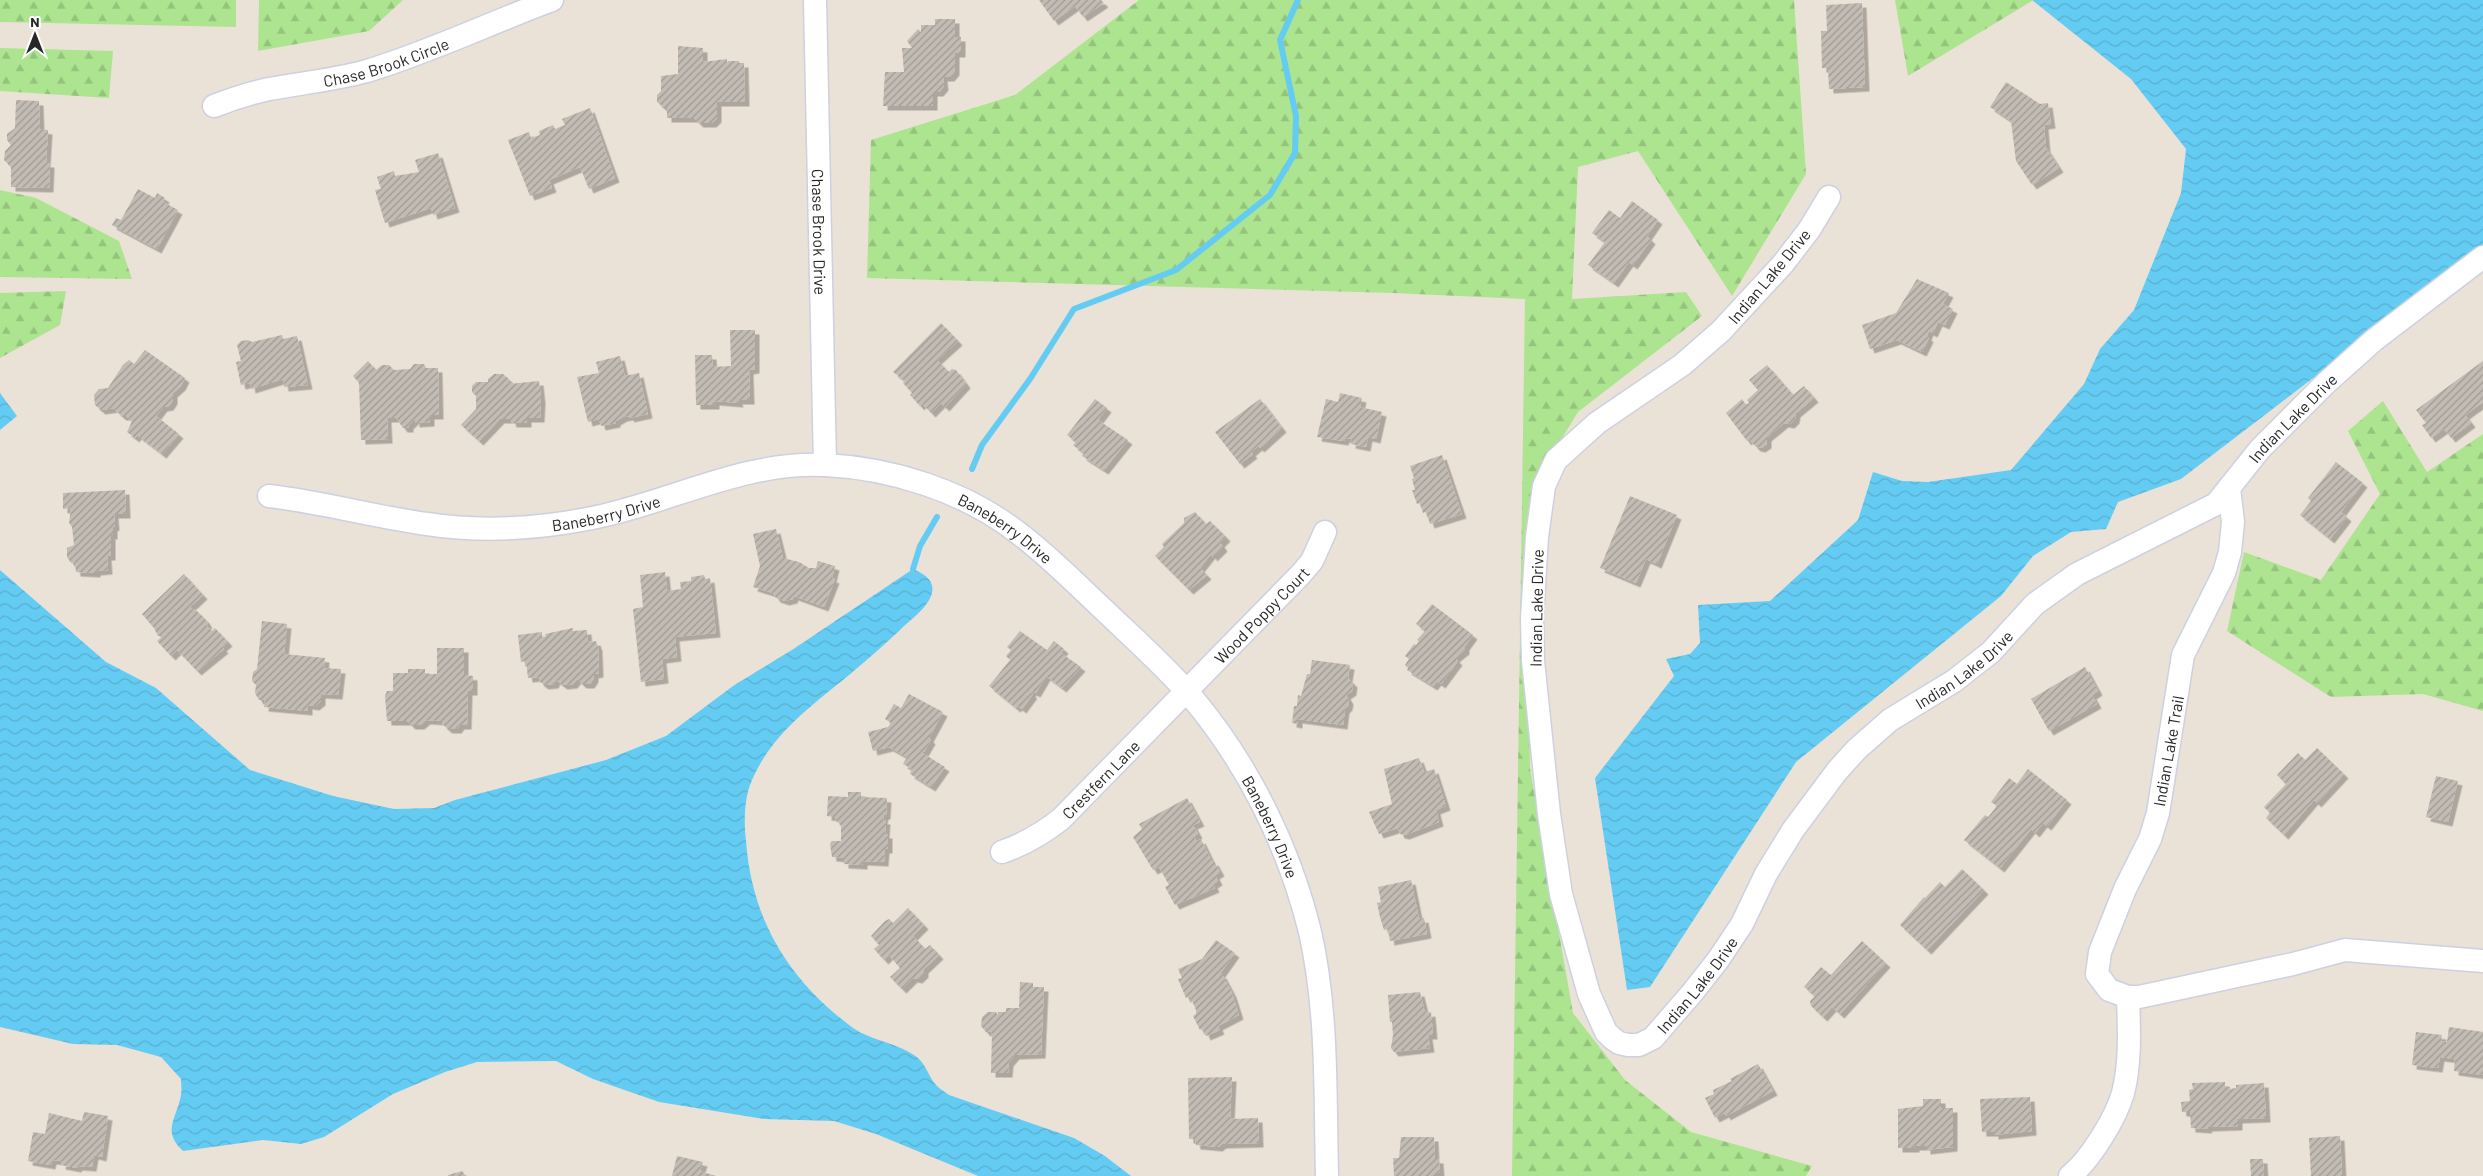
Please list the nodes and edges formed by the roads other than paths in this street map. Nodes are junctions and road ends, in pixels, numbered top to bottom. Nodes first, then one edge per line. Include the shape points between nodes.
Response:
1 (552, 0) edge
2 (815, 0) edge
3 (512, 7) edge
4 (214, 106) dead end
5 (1829, 197) dead end
6 (2483, 257) edge
7 (825, 465) junction
8 (2229, 488) junction
9 (269, 496) dead end
10 (1325, 532) dead end
11 (1187, 692) junction
12 (1002, 852) dead end
13 (2483, 961) edge
14 (2128, 997) junction
15 (1327, 1176) edge
16 (2070, 1176) edge

1 - 3 street, Chase Brook Circle
2 - 7 street, Chase Brook Drive
3 - 4 street, Chase Brook Circle via 409,57 366,71 318,83 269,89
5 - 8 street, Indian Lake Drive via 1782,265 1721,331 1682,365 1597,423 1556,460 1544,486 1537,537 1532,627 1549,814 1561,894 1589,994 1606,1032 1618,1043 1639,1044 1653,1038 1692,993 1742,924 1766,874 1793,830 1837,771 1890,720 1954,681 1991,652 2035,604 2056,588 2077,574 2202,513 2216,504
6 - 8 street, Indian Lake Drive via 2374,340 2326,383 2260,449
7 - 9 street, Baneberry Drive via 764,469 589,519 517,528 431,525 312,501
7 - 11 street, Baneberry Drive via 864,469 920,483 974,504 994,516 1018,532 1070,578
8 - 14 street, Indian Lake Trail via 2233,522 2230,552 2224,573 2183,655 2158,813 2150,839 2125,889 2100,952 2097,974 2100,980 2109,990
10 - 11 street, Wood Poppy Court via 1312,561
11 - 12 street, Crestfern Lane via 1061,819 1034,839
11 - 15 street, Baneberry Drive via 1224,740 1254,788 1299,893 1310,932 1319,992
13 - 14 street via 2345,950 2293,964
14 - 16 street via 2130,1039 2123,1093 2101,1138

